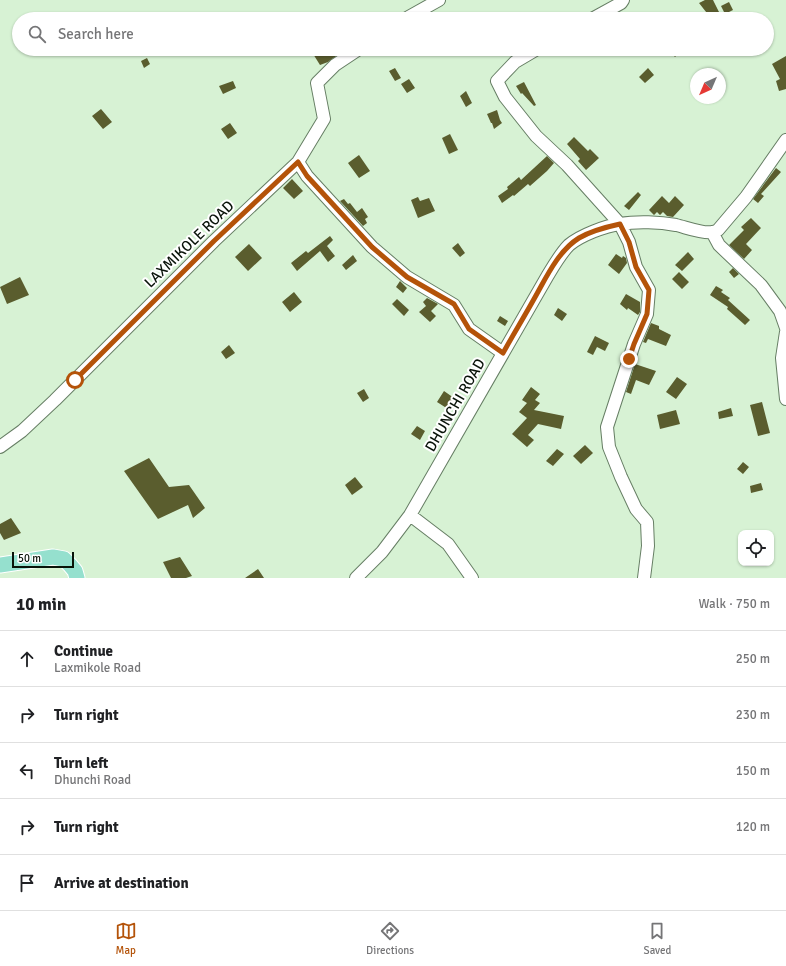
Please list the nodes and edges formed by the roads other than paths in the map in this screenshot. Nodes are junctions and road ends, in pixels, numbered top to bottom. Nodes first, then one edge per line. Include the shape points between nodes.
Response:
1 (439, 0) edge
2 (623, 0) edge
3 (418, 12) edge
4 (605, 12) edge
5 (348, 56) edge
6 (525, 56) edge
7 (786, 140) edge
8 (298, 162) junction
9 (620, 224) junction
10 (712, 232) junction
11 (786, 328) edge
12 (786, 332) edge
13 (503, 353) junction
14 (786, 399) edge
15 (0, 447) edge
16 (410, 515) junction
17 (2, 561) edge
18 (77, 578) edge
19 (356, 578) edge
20 (472, 578) edge
21 (644, 578) edge

1 - 3 street
2 - 4 street
5 - 8 street, LAXMIKOLE ROAD via 317,83 324,119
6 - 9 street via 515,62 497,80 505,97 536,136 567,165
7 - 10 street via 724,224
8 - 13 street via 307,176 372,247 407,277 454,304 469,329
8 - 15 street, LAXMIKOLE ROAD via 214,241 55,400 22,431
9 - 10 street, DHUNCHI ROAD via 675,224
9 - 13 street, DHUNCHI ROAD via 598,230 569,246 548,275
9 - 21 street via 629,242 636,267 649,290 647,314 634,344 607,427 610,447 621,476 636,508 647,522 648,546
10 - 11 street via 719,245 761,285 780,311
12 - 14 street via 782,358
13 - 16 street, DHUNCHI ROAD
16 - 19 street, DHUNCHI ROAD via 382,552
16 - 20 street via 448,544
17 - 18 main road via 53,557 64,559

